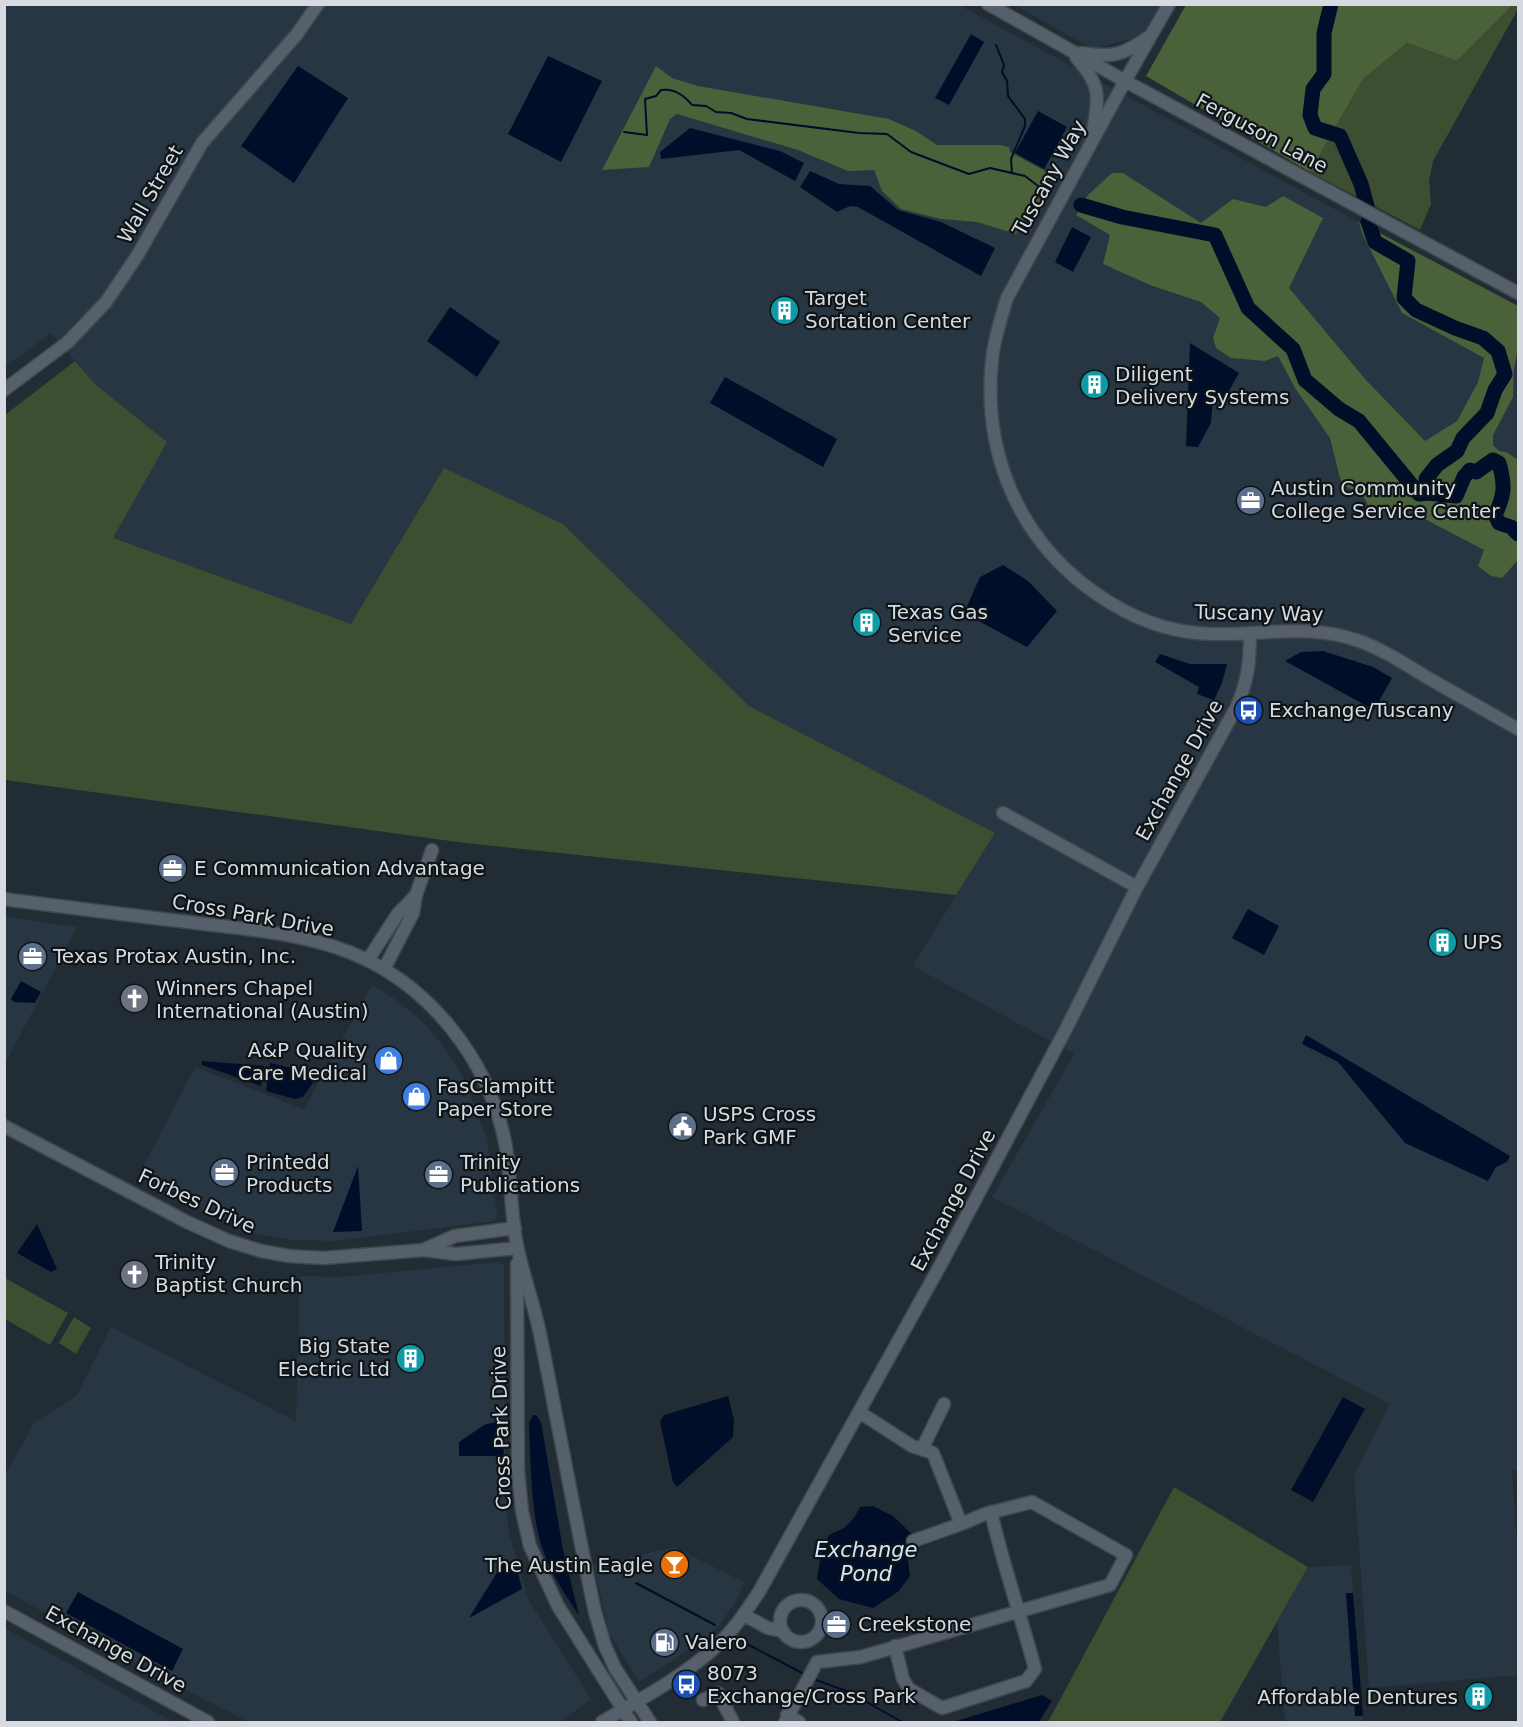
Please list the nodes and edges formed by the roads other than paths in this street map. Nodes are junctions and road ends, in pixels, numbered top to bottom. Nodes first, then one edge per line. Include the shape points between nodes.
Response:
1 (318, 4) edge
2 (988, 4) edge
3 (1169, 4) edge
4 (1151, 36) junction
5 (1071, 51) junction
6 (1125, 81) junction
7 (1092, 141) junction
8 (1518, 293) edge
9 (4, 390) edge
10 (1250, 633) junction
11 (1518, 729) edge
12 (1003, 813) dead end
13 (432, 850) dead end
14 (1137, 887) junction
15 (416, 895) junction
16 (4, 899) edge
17 (368, 960) junction
18 (384, 969) junction
19 (4, 1126) edge
20 (515, 1228) junction
21 (517, 1248) junction
22 (424, 1250) junction
23 (944, 1404) dead end
24 (859, 1412) junction
25 (922, 1449) junction
26 (991, 1512) junction
27 (962, 1524) junction
28 (913, 1541) dead end
29 (1020, 1610) junction
30 (4, 1611) edge
31 (744, 1615) junction
32 (783, 1631) junction
33 (806, 1642) junction
34 (895, 1646) junction
35 (817, 1662) junction
36 (703, 1700) dead end
37 (636, 1702) junction
38 (623, 1710) junction
39 (786, 1719) edge
40 (208, 1722) edge
41 (602, 1722) edge
42 (631, 1722) edge
43 (650, 1722) edge
44 (733, 1722) edge
45 (799, 1722) edge

1 - 9 street, Wall Street via 297,34 202,142 106,302 69,342
2 - 5 street, Ferguson Lane
3 - 4 street, Tuscany Way
4 - 5 street via 1113,56
4 - 6 street, Tuscany Way
5 - 6 street, Ferguson Lane
5 - 7 street via 1096,84
6 - 7 street, Tuscany Way
6 - 8 street, Ferguson Lane
7 - 10 street, Tuscany Way via 1007,298 998,328 991,387 1002,469 1031,529 1068,572 1095,594 1167,627 1212,634
10 - 11 street, Tuscany Way via 1332,633 1357,640
10 - 14 street, Exchange Drive via 1245,689
12 - 14 street
13 - 15 street
14 - 24 street, Exchange Drive via 1055,1049
15 - 17 street via 397,915
15 - 18 street via 413,914
16 - 17 street, Cross Park Drive via 293,937
17 - 18 street, Cross Park Drive
18 - 20 street, Cross Park Drive via 417,992 441,1016 485,1084 505,1142
19 - 22 street, Forbes Drive via 187,1222 261,1251 323,1258
20 - 21 street, Cross Park Drive
20 - 22 street, Forbes Drive via 454,1236
21 - 22 street, Forbes Drive via 456,1254
21 - 37 street, Cross Park Drive via 538,1326 596,1612 605,1646
21 - 38 street, Cross Park Drive via 518,1471 527,1535 558,1606
23 - 25 street
24 - 25 street
24 - 31 street, Exchange Drive
25 - 27 street via 933,1453
26 - 27 street
26 - 29 street
26 - 29 street via 1032,1502 1126,1555 1110,1585
27 - 28 street
29 - 34 street
29 - 34 street via 1035,1669 1026,1681 942,1708 909,1689
30 - 40 street, Exchange Drive
31 - 32 street
31 - 37 street, Exchange Drive via 712,1650
32 - 33 street via 792,1640
32 - 33 street via 780,1617 788,1605 809,1602 819,1612 820,1626
33 - 35 street
34 - 35 street via 861,1657
35 - 39 street
36 - 44 street via 721,1689
37 - 38 street, Exchange Drive
37 - 43 street, Cross Park Drive
38 - 41 street, Exchange Drive
38 - 42 street, Cross Park Drive
39 - 45 street

